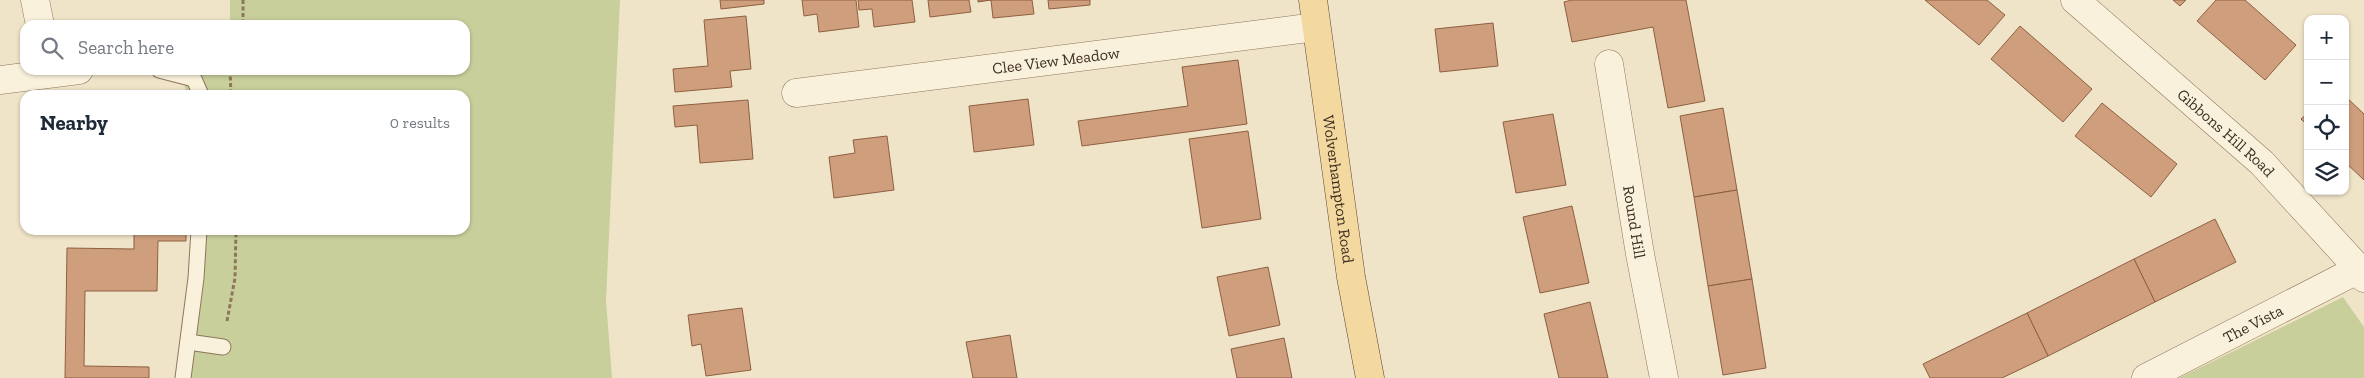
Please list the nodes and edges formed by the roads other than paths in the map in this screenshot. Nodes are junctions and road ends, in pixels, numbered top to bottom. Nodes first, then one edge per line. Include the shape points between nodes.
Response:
1 (35, 0) edge
2 (1313, 0) edge
3 (2075, 0) edge
4 (39, 20) edge
5 (1316, 27) junction
6 (1609, 64) dead end
7 (30, 75) edge
8 (178, 75) edge
9 (0, 80) edge
10 (199, 90) edge
11 (796, 93) dead end
12 (198, 235) edge
13 (2361, 273) edge
14 (188, 342) junction
15 (223, 348) road end
16 (183, 378) edge
17 (1370, 378) edge
18 (1664, 378) edge
19 (2146, 378) edge

1 - 4 street
2 - 5 main road, Wolverhampton Road
3 - 13 street, Gibbons Hill Road via 2262,163
5 - 11 street, Clee View Meadow
5 - 17 main road, Wolverhampton Road via 1351,277
6 - 18 street, Round Hill
7 - 9 street
8 - 10 lane via 194,79
12 - 14 lane
13 - 19 street, The Vista
14 - 15 lane
14 - 16 lane

